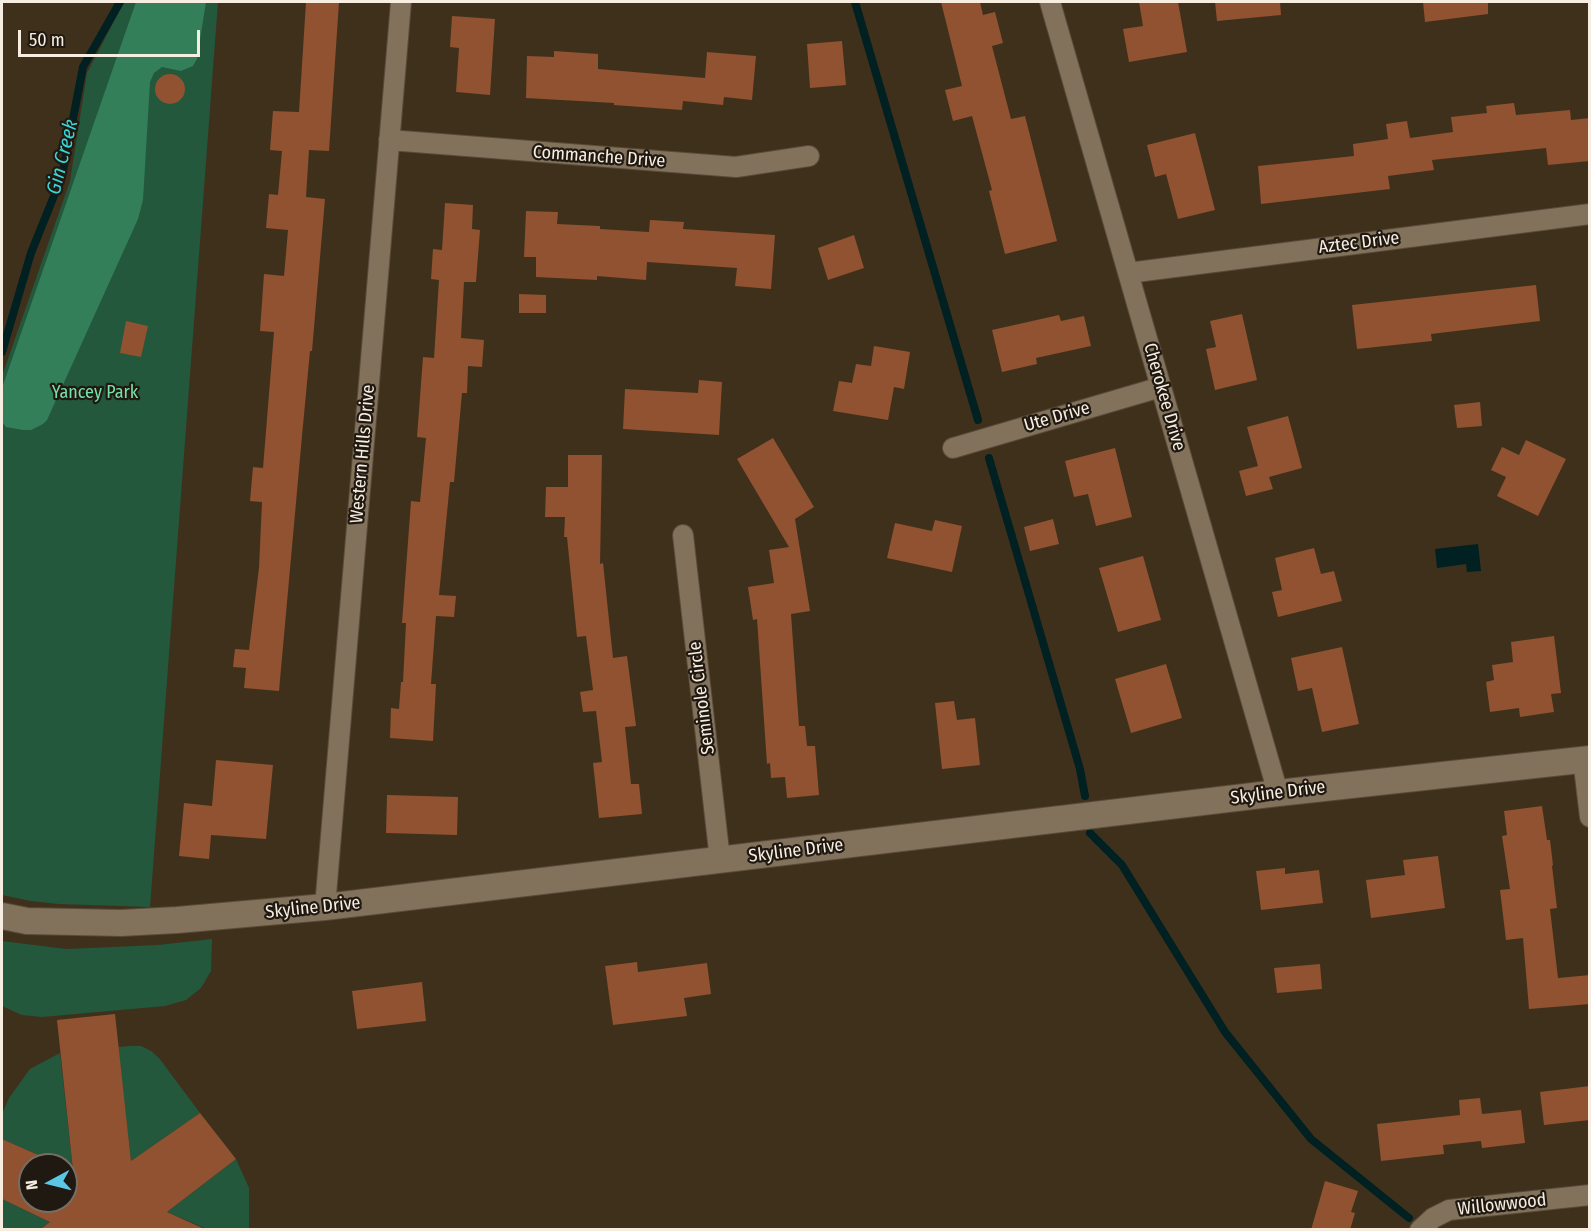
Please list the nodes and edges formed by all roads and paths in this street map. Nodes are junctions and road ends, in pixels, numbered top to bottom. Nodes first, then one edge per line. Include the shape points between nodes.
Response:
1 (401, 2) edge
2 (1050, 2) edge
3 (388, 140) junction
4 (810, 156) dead end
5 (1590, 214) edge
6 (1128, 273) junction
7 (1161, 387) junction
8 (953, 448) dead end
9 (683, 535) dead end
10 (1586, 759) edge
11 (1278, 793) junction
12 (1590, 816) edge
13 (720, 860) junction
14 (326, 907) junction
15 (2, 916) edge
16 (1590, 1195) edge
17 (1420, 1230) edge

1 - 3 street, Western Hills Drive
2 - 6 street, Cherokee Drive
3 - 4 street, Commanche Drive via 736,167
3 - 14 street, Western Hills Drive
5 - 6 street, Aztec Drive
6 - 7 street, Cherokee Drive
7 - 8 street, Ute Drive
7 - 11 street, Cherokee Drive
9 - 13 street, Seminole Circle
10 - 11 street, Skyline Drive
10 - 12 street
11 - 13 street, Skyline Drive
13 - 14 street, Skyline Drive
14 - 15 street, Skyline Drive via 121,923 27,921
16 - 17 street, Willowwood via 1449,1210

